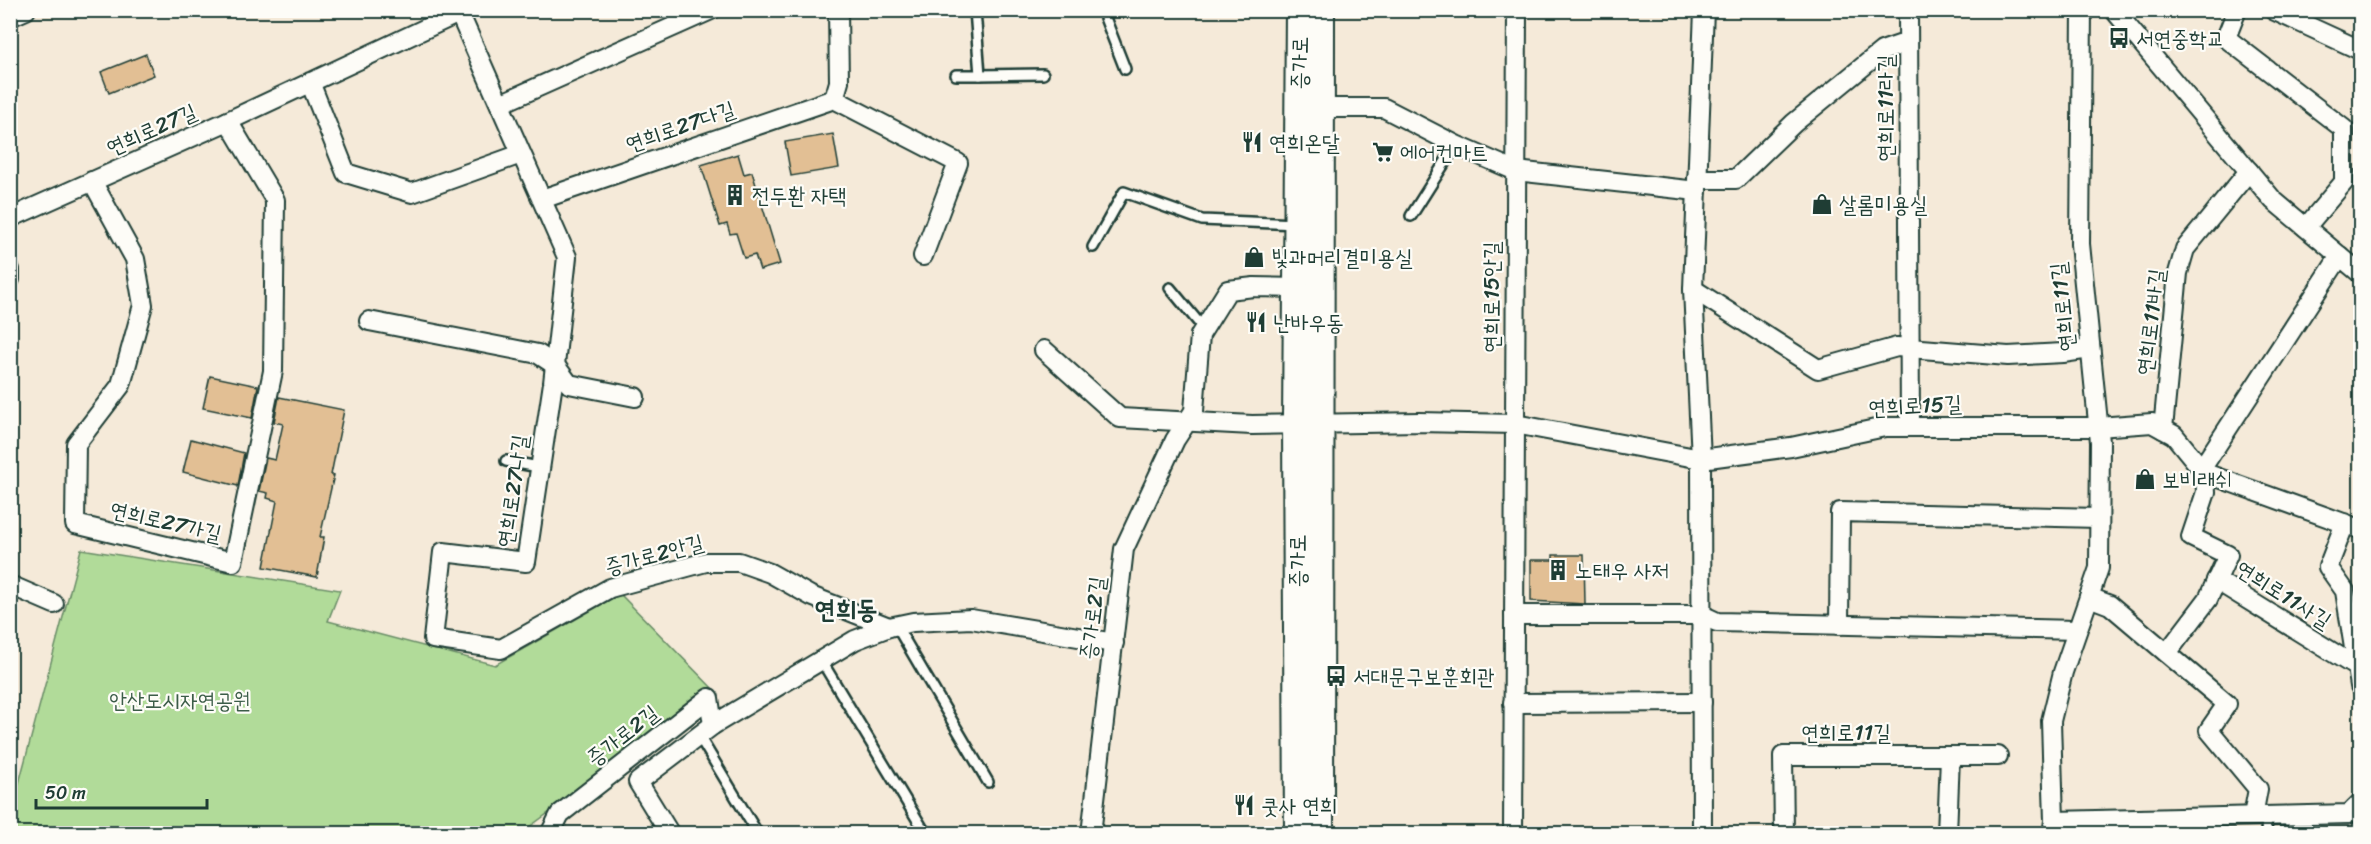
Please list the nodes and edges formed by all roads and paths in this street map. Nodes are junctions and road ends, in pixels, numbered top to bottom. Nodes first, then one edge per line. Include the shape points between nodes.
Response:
1 (26, 10) edge
2 (711, 10) edge
3 (838, 10) edge
4 (975, 10) edge
5 (1102, 10) edge
6 (1299, 10) edge
7 (1321, 10) edge
8 (1517, 10) edge
9 (1704, 10) edge
10 (1908, 10) edge
11 (2082, 10) edge
12 (2114, 10) edge
13 (2237, 10) edge
14 (2272, 10) edge
15 (461, 11) edge
16 (10, 17) edge
17 (1908, 42) junction
18 (2361, 50) edge
19 (1125, 69) dead end
20 (1043, 74) dead end
21 (956, 75) dead end
22 (980, 75) junction
23 (310, 82) junction
24 (834, 99) junction
25 (500, 104) junction
26 (1322, 108) junction
27 (228, 122) junction
28 (1456, 145) junction
29 (521, 154) junction
30 (1516, 171) junction
31 (2249, 171) junction
32 (92, 181) junction
33 (1697, 185) junction
34 (542, 199) junction
35 (1411, 216) dead end
36 (10, 218) edge
37 (1297, 224) junction
38 (2306, 227) junction
39 (1093, 247) dead end
40 (923, 256) dead end
41 (2340, 256) junction
42 (10, 270) edge
43 (2361, 273) edge
44 (10, 279) edge
45 (1170, 288) dead end
46 (1298, 288) junction
47 (1693, 289) junction
48 (369, 321) dead end
49 (1204, 330) junction
50 (1910, 348) junction
51 (2090, 348) junction
52 (1044, 350) dead end
53 (554, 364) junction
54 (635, 397) dead end
55 (1188, 423) junction
56 (1308, 424) junction
57 (1515, 424) junction
58 (1910, 427) junction
59 (2098, 427) junction
60 (2163, 429) junction
61 (1701, 459) junction
62 (506, 461) dead end
63 (539, 467) junction
64 (2204, 471) junction
65 (2100, 518) junction
66 (2353, 526) edge
67 (2216, 580) junction
68 (10, 585) edge
69 (2089, 597) junction
70 (54, 603) dead end
71 (1514, 615) junction
72 (1702, 615) junction
73 (1839, 625) junction
74 (893, 627) junction
75 (2078, 630) junction
76 (433, 639) joint
77 (1114, 643) junction
78 (2167, 653) junction
79 (821, 660) junction
80 (2359, 677) edge
81 (1701, 702) junction
82 (1513, 703) junction
83 (706, 730) junction
84 (1950, 756) junction
85 (1998, 756) dead end
86 (988, 782) dead end
87 (2361, 803) edge
88 (2262, 822) edge
89 (2166, 826) edge
90 (2053, 827) edge
91 (550, 834) edge
92 (670, 834) edge
93 (759, 834) edge
94 (926, 834) edge
95 (1091, 834) edge
96 (1298, 834) edge
97 (1320, 834) edge
98 (1513, 834) edge
99 (1702, 834) edge
100 (1784, 834) edge
101 (1947, 834) edge

1 - 16 street
2 - 25 street
3 - 24 street via 838,82
4 - 22 lane
5 - 19 lane
6 - 37 main road, 증가로
7 - 26 main road, 증가로
8 - 30 street, 연희로15안길
9 - 33 street
10 - 17 street, 연희로11라길
11 - 51 street, 연희로11길 via 2080,244
12 - 31 street
13 - 38 street via 2226,38 2344,129 2344,182
14 - 18 street
15 - 23 street, 연희로27길
15 - 25 street, 연희로27나길
17 - 33 street via 1882,51 1794,123 1736,179
17 - 50 street, 연희로11라길
20 - 22 lane
21 - 22 lane
23 - 27 street, 연희로27길
23 - 29 street via 346,173 412,193
24 - 34 street, 연희로27다길
24 - 40 street via 958,163
25 - 29 street, 연희로27나길
26 - 28 street, 증가로 via 1383,108
26 - 56 main road, 증가로
27 - 32 street, 연희로27길
27 - 32 street, 연희로27가길 via 275,200 273,371 233,562 75,524 76,444 121,385 143,305 135,259
28 - 30 street, 증가로
28 - 35 lane
29 - 34 street, 연희로27나길
30 - 33 street
30 - 57 street, 연희로15안길
31 - 38 street via 2273,200
31 - 60 street, 연희로11바길 via 2185,249 2178,273
32 - 36 street, 연희로27길
33 - 47 street
34 - 53 street, 연희로27나길 via 567,257
37 - 39 lane via 1202,220 1124,192
37 - 46 main road, 증가로
38 - 41 street
41 - 43 street
41 - 64 street
42 - 44 street
45 - 49 lane
46 - 49 street via 1228,290
46 - 56 main road, 증가로
47 - 50 street via 1818,369 1897,346
47 - 61 street
48 - 53 street via 538,354
49 - 55 street via 1200,335 1194,411
50 - 51 street via 2008,356
50 - 58 street, 연희로11라길
51 - 59 street, 연희로11길
52 - 55 street via 1120,418
53 - 54 street via 569,384
53 - 63 street, 연희로27나길
55 - 56 street
55 - 77 street, 증가로2길 via 1175,440 1124,549
56 - 57 street
56 - 96 main road, 증가로
56 - 97 main road, 증가로
57 - 61 street
57 - 71 street, 연희로15안길
58 - 59 street, 연희로15길
58 - 61 street, 연희로15길 via 1885,427 1791,447
59 - 60 street via 2152,423
59 - 65 street, 연희로11길
60 - 64 street via 2174,435
61 - 72 street
62 - 63 lane
63 - 76 street, 연희로27나길 via 526,562 443,552
64 - 66 street, 연희로11사길
64 - 67 street, 연희로11사길 via 2206,492 2191,537 2228,555
65 - 69 street, 연희로11길 via 2099,568
65 - 73 street via 1840,512
66 - 80 street, 연희로11사길 via 2328,567 2345,591
67 - 78 street, 연희로11사길 via 2208,599
67 - 80 street, 연희로11사길
68 - 70 street
69 - 75 street, 연희로11길
69 - 78 street via 2110,606
71 - 72 street
71 - 82 street, 연희로15안길
72 - 73 street via 1717,622
72 - 81 street
73 - 75 street
74 - 76 street, 증가로2안길 via 811,596 770,573 739,562 706,562 610,588 501,649
74 - 77 street via 914,621 971,619
74 - 79 street via 855,640
74 - 86 lane
75 - 90 street, 연희로11길 via 2051,721
77 - 95 street, 증가로2길
78 - 88 street via 2227,704 2209,730 2258,789
79 - 83 street
79 - 94 lane
81 - 82 street
81 - 99 street
82 - 98 street, 연희로15안길
83 - 91 street, 증가로2길 via 710,698 560,814
83 - 92 street via 638,782
83 - 93 lane
84 - 85 street, 연희로11길
84 - 100 street, 연희로11길 via 1783,756
84 - 101 street
87 - 88 street via 2349,814
88 - 89 street
89 - 90 street

